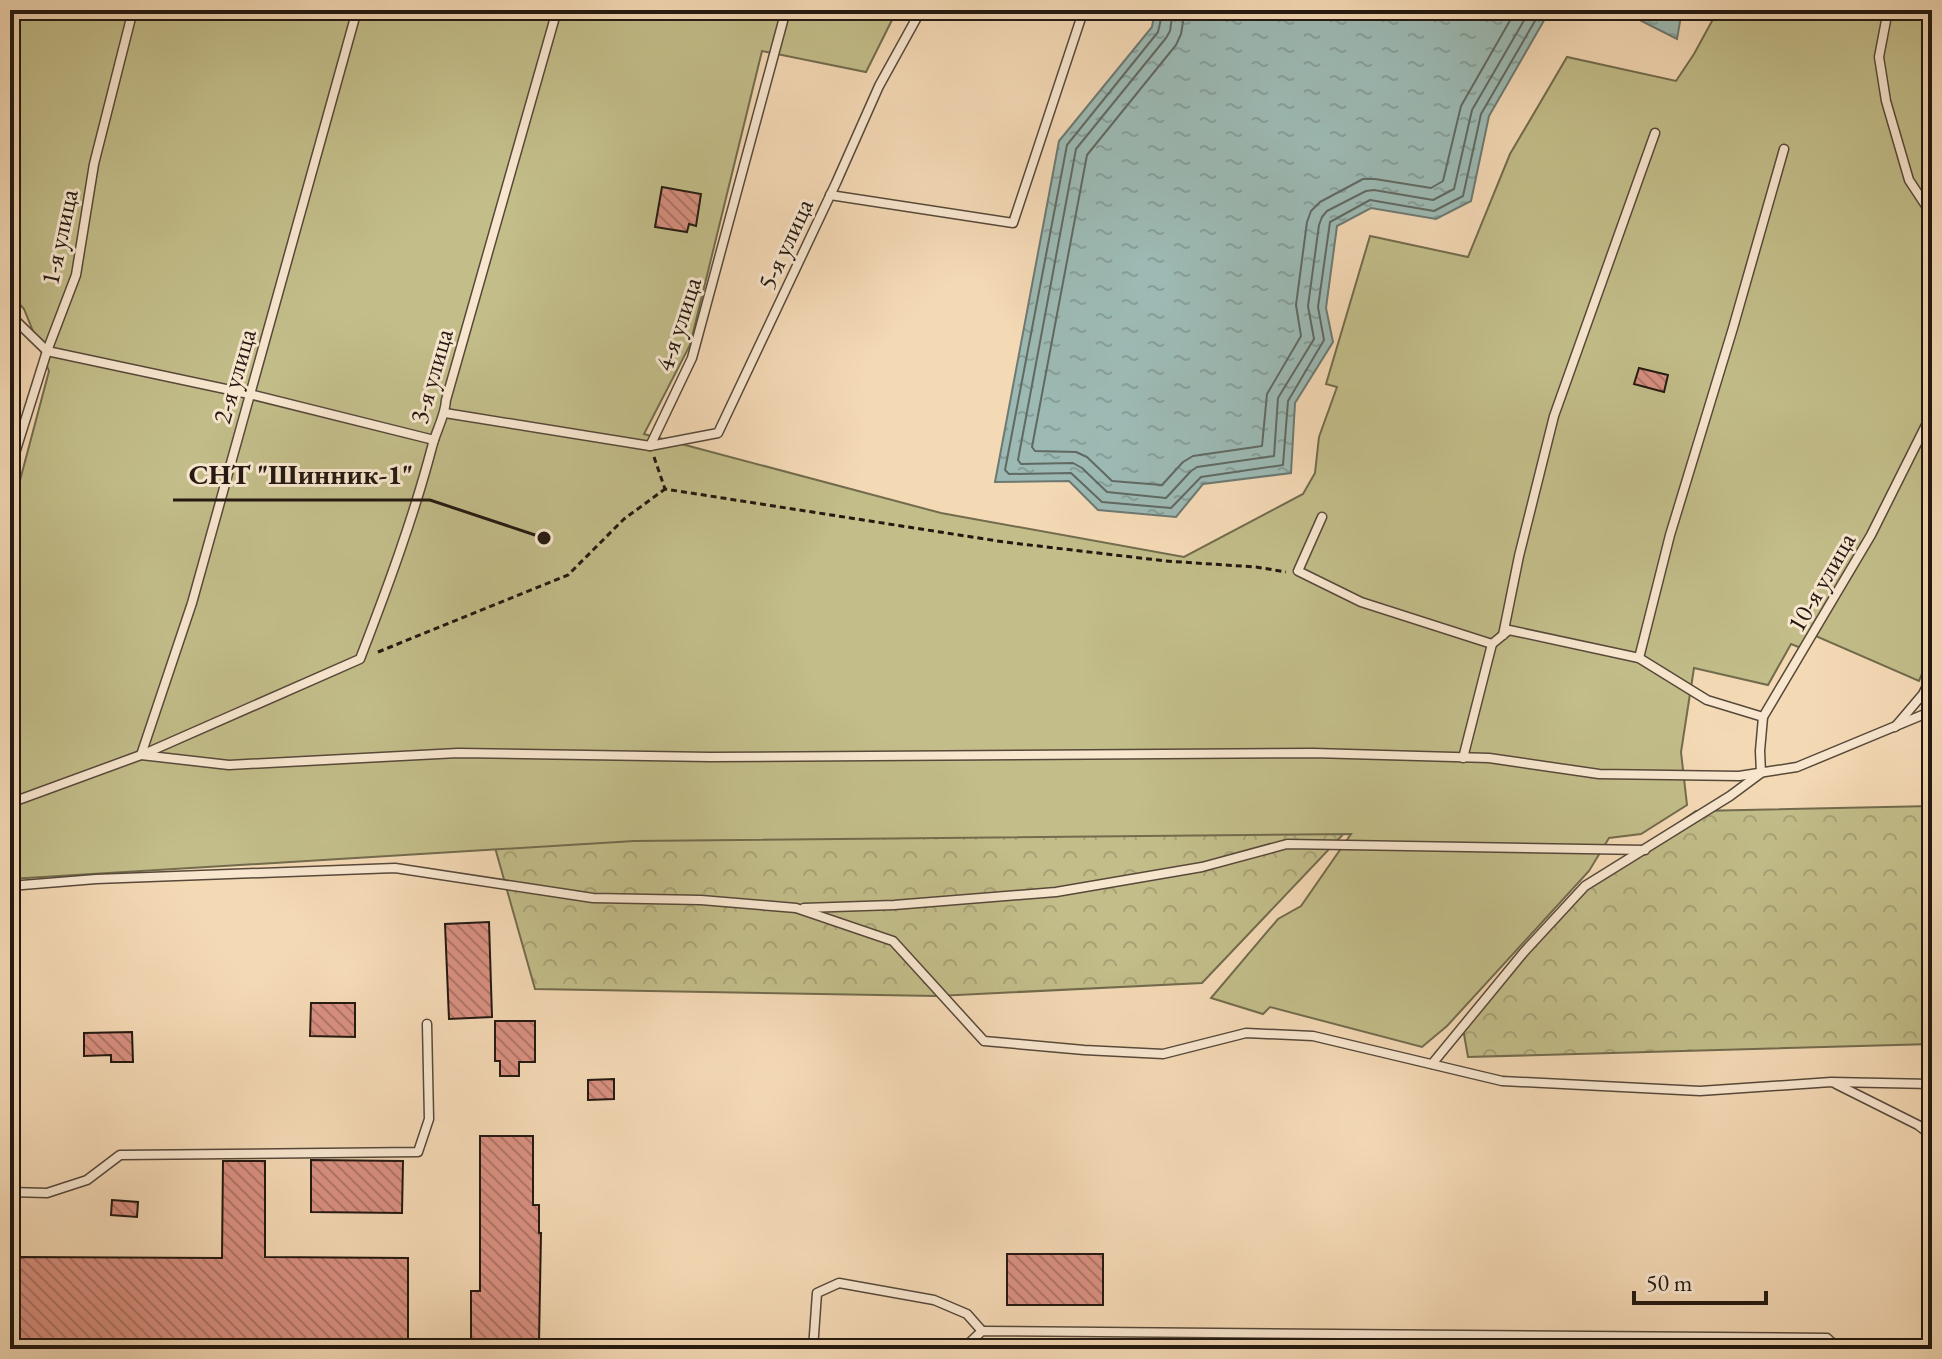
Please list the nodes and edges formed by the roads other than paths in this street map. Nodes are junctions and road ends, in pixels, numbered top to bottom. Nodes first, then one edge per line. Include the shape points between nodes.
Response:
1 (133, 10) edge
2 (357, 10) edge
3 (557, 10) edge
4 (786, 10) edge
5 (921, 10) edge
6 (1888, 10) edge
7 (1081, 11) edge
8 (1655, 133) dead end
9 (1784, 149) dead end
10 (830, 195) junction
11 (1932, 215) edge
12 (10, 315) edge
13 (47, 351) junction
14 (249, 394) junction
15 (445, 413) junction
16 (1932, 413) edge
17 (434, 440) junction
18 (650, 446) junction
19 (10, 469) edge
20 (1322, 517) dead end
21 (1502, 635) junction
22 (1492, 644) junction
23 (1639, 658) junction
24 (1932, 676) edge
25 (1932, 711) edge
26 (1763, 717) junction
27 (1894, 728) junction
28 (141, 755) junction
29 (1463, 758) junction
30 (1761, 773) junction
31 (10, 803) edge
32 (1645, 850) junction
33 (10, 886) edge
34 (796, 908) junction
35 (427, 1024) dead end
36 (1432, 1064) junction
37 (1831, 1082) junction
38 (1932, 1084) edge
39 (1932, 1136) edge
40 (10, 1192) edge
41 (982, 1331) junction
42 (813, 1349) edge
43 (963, 1349) edge
44 (1839, 1349) edge

1 - 13 lane, 1-я улица via 94,164 76,275
2 - 14 lane, 2-я улица
3 - 15 lane, 3-я улица
4 - 18 lane, 4-я улица via 692,358
5 - 10 lane, 5-я улица via 879,86
6 - 11 lane via 1879,57 1886,101 1909,180
7 - 10 lane via 1013,223
8 - 21 lane via 1554,416
9 - 23 lane
10 - 18 lane, 5-я улица via 718,433
12 - 13 lane
13 - 14 lane
13 - 19 lane, 1-я улица
14 - 17 lane
14 - 28 lane, 2-я улица via 192,603
15 - 17 lane, 3-я улица
15 - 18 lane
16 - 26 lane, 10-я улица via 1871,535
17 - 28 lane, 3-я улица via 360,659
20 - 22 lane via 1298,571 1361,602
21 - 22 lane
21 - 23 lane via 1509,630
22 - 29 lane
23 - 26 lane via 1707,700
24 - 27 lane
25 - 27 lane
26 - 30 lane, 10-я улица
27 - 30 lane via 1797,767
28 - 29 lane via 229,765 458,753 1313,753
28 - 31 lane
29 - 30 lane via 1599,774
30 - 32 lane
32 - 34 lane via 1287,844 1202,867 1056,892
32 - 36 lane via 1585,886
33 - 34 lane via 395,868 593,898
34 - 36 lane via 893,941 984,1041 1163,1054 1246,1033 1313,1036
35 - 40 lane via 429,1119 418,1152 120,1155 87,1180 47,1193
36 - 37 lane via 1502,1081 1611,1087 1700,1091
37 - 38 lane
37 - 39 lane
41 - 42 lane via 967,1314 934,1300 839,1283 817,1293
41 - 43 lane
41 - 44 lane via 1827,1338

